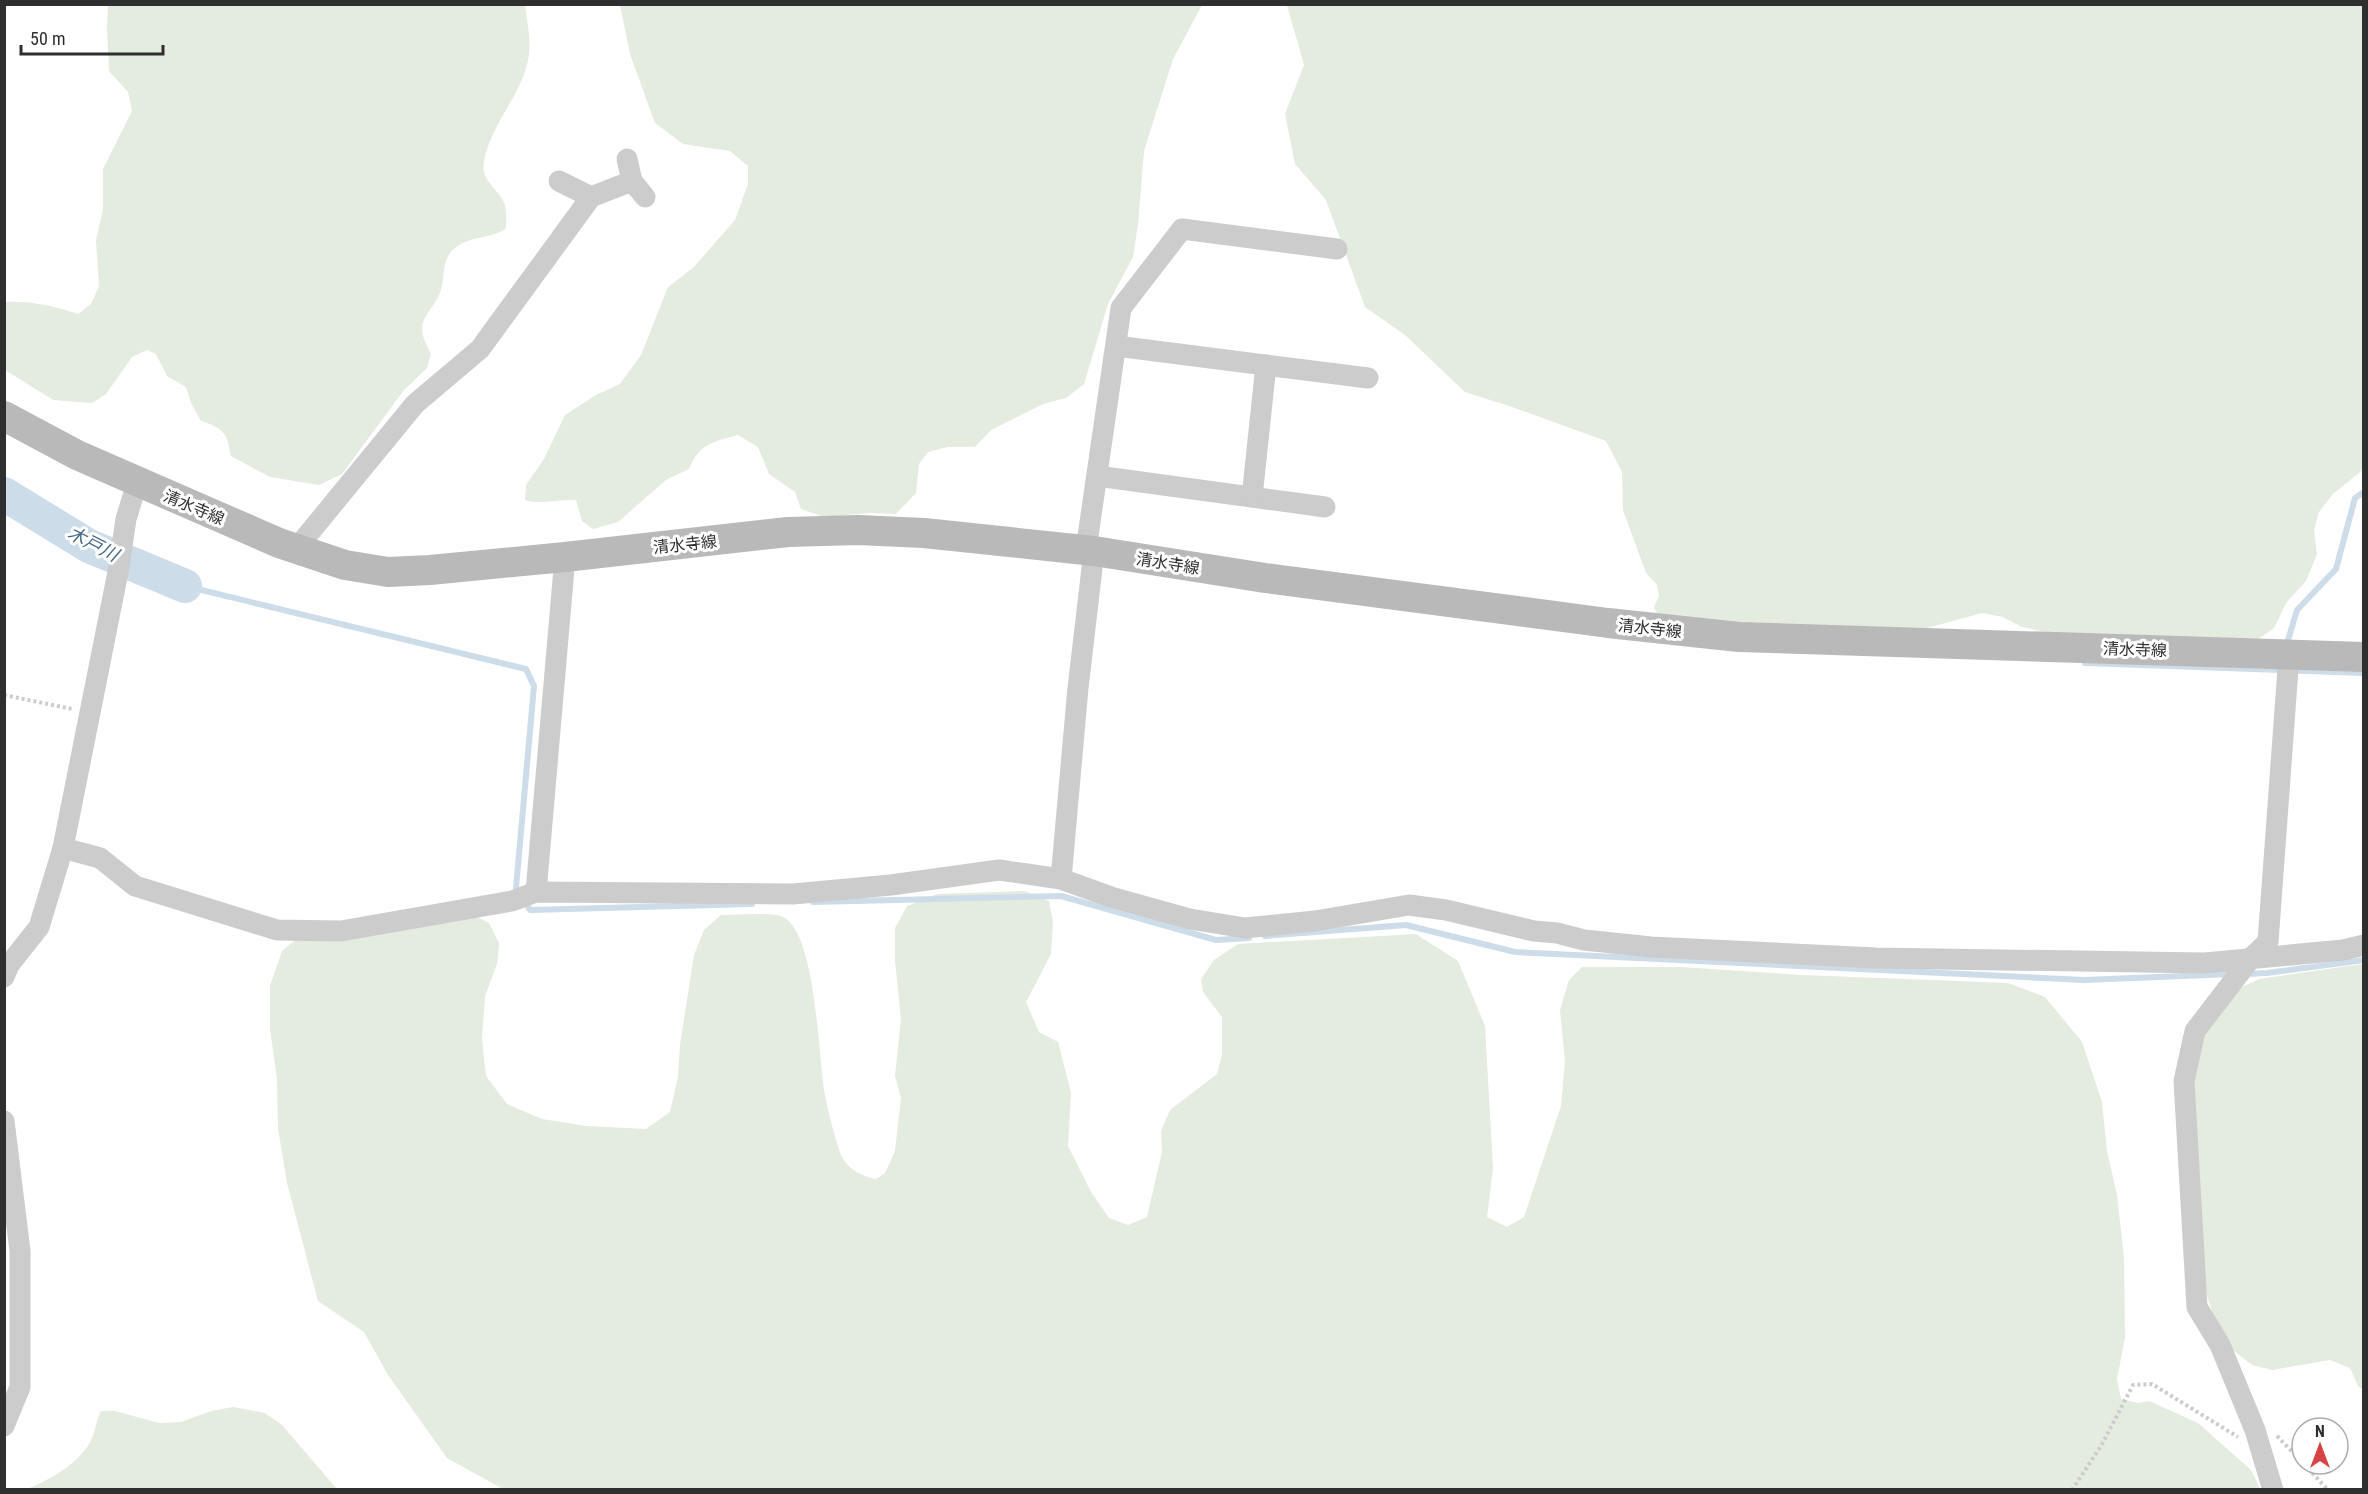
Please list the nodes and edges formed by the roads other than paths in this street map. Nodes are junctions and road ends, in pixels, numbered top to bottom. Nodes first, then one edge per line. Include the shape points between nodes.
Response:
1 (627, 159) dead end
2 (559, 181) dead end
3 (591, 197) junction
4 (1337, 249) dead end
5 (1116, 346) junction
6 (1266, 365) junction
7 (1368, 378) dead end
8 (4, 416) edge
9 (1097, 476) junction
10 (137, 483) junction
11 (1252, 497) junction
12 (1325, 507) dead end
13 (296, 549) junction
14 (1090, 550) junction
15 (565, 557) junction
16 (2289, 655) junction
17 (2364, 657) edge
18 (63, 848) junction
19 (1061, 879) junction
20 (536, 892) junction
21 (2364, 945) edge
22 (2251, 958) junction
23 (4, 977) edge
24 (4, 1121) edge
25 (4, 1426) edge
26 (2273, 1490) edge

1 - 3 street via 639,189
2 - 3 street
3 - 13 street via 480,350 415,404
4 - 5 street via 1182,229 1121,308
5 - 6 street
5 - 9 street
6 - 7 street
6 - 11 street
8 - 10 main road, 清水寺線
9 - 11 street
9 - 14 street
10 - 13 main road, 清水寺線
10 - 18 street via 126,519
11 - 12 street
13 - 15 main road, 清水寺線 via 345,565 388,572
14 - 15 main road, 清水寺線 via 858,530 788,532
14 - 16 main road, 清水寺線 via 1276,579 1739,637
14 - 19 street
15 - 20 street
16 - 17 main road, 清水寺線
16 - 22 street via 2268,942
18 - 20 street via 100,858 135,886 277,930 341,931 512,901
18 - 23 street via 39,927
19 - 20 street via 999,870 793,894
19 - 22 street via 1190,920 1245,928 1315,921 1409,904 1584,940 1652,947 1888,958 2205,963
21 - 22 street
22 - 26 street via 2195,1031 2184,1081 2197,1307 2220,1344
24 - 25 street via 20,1251 20,1387

